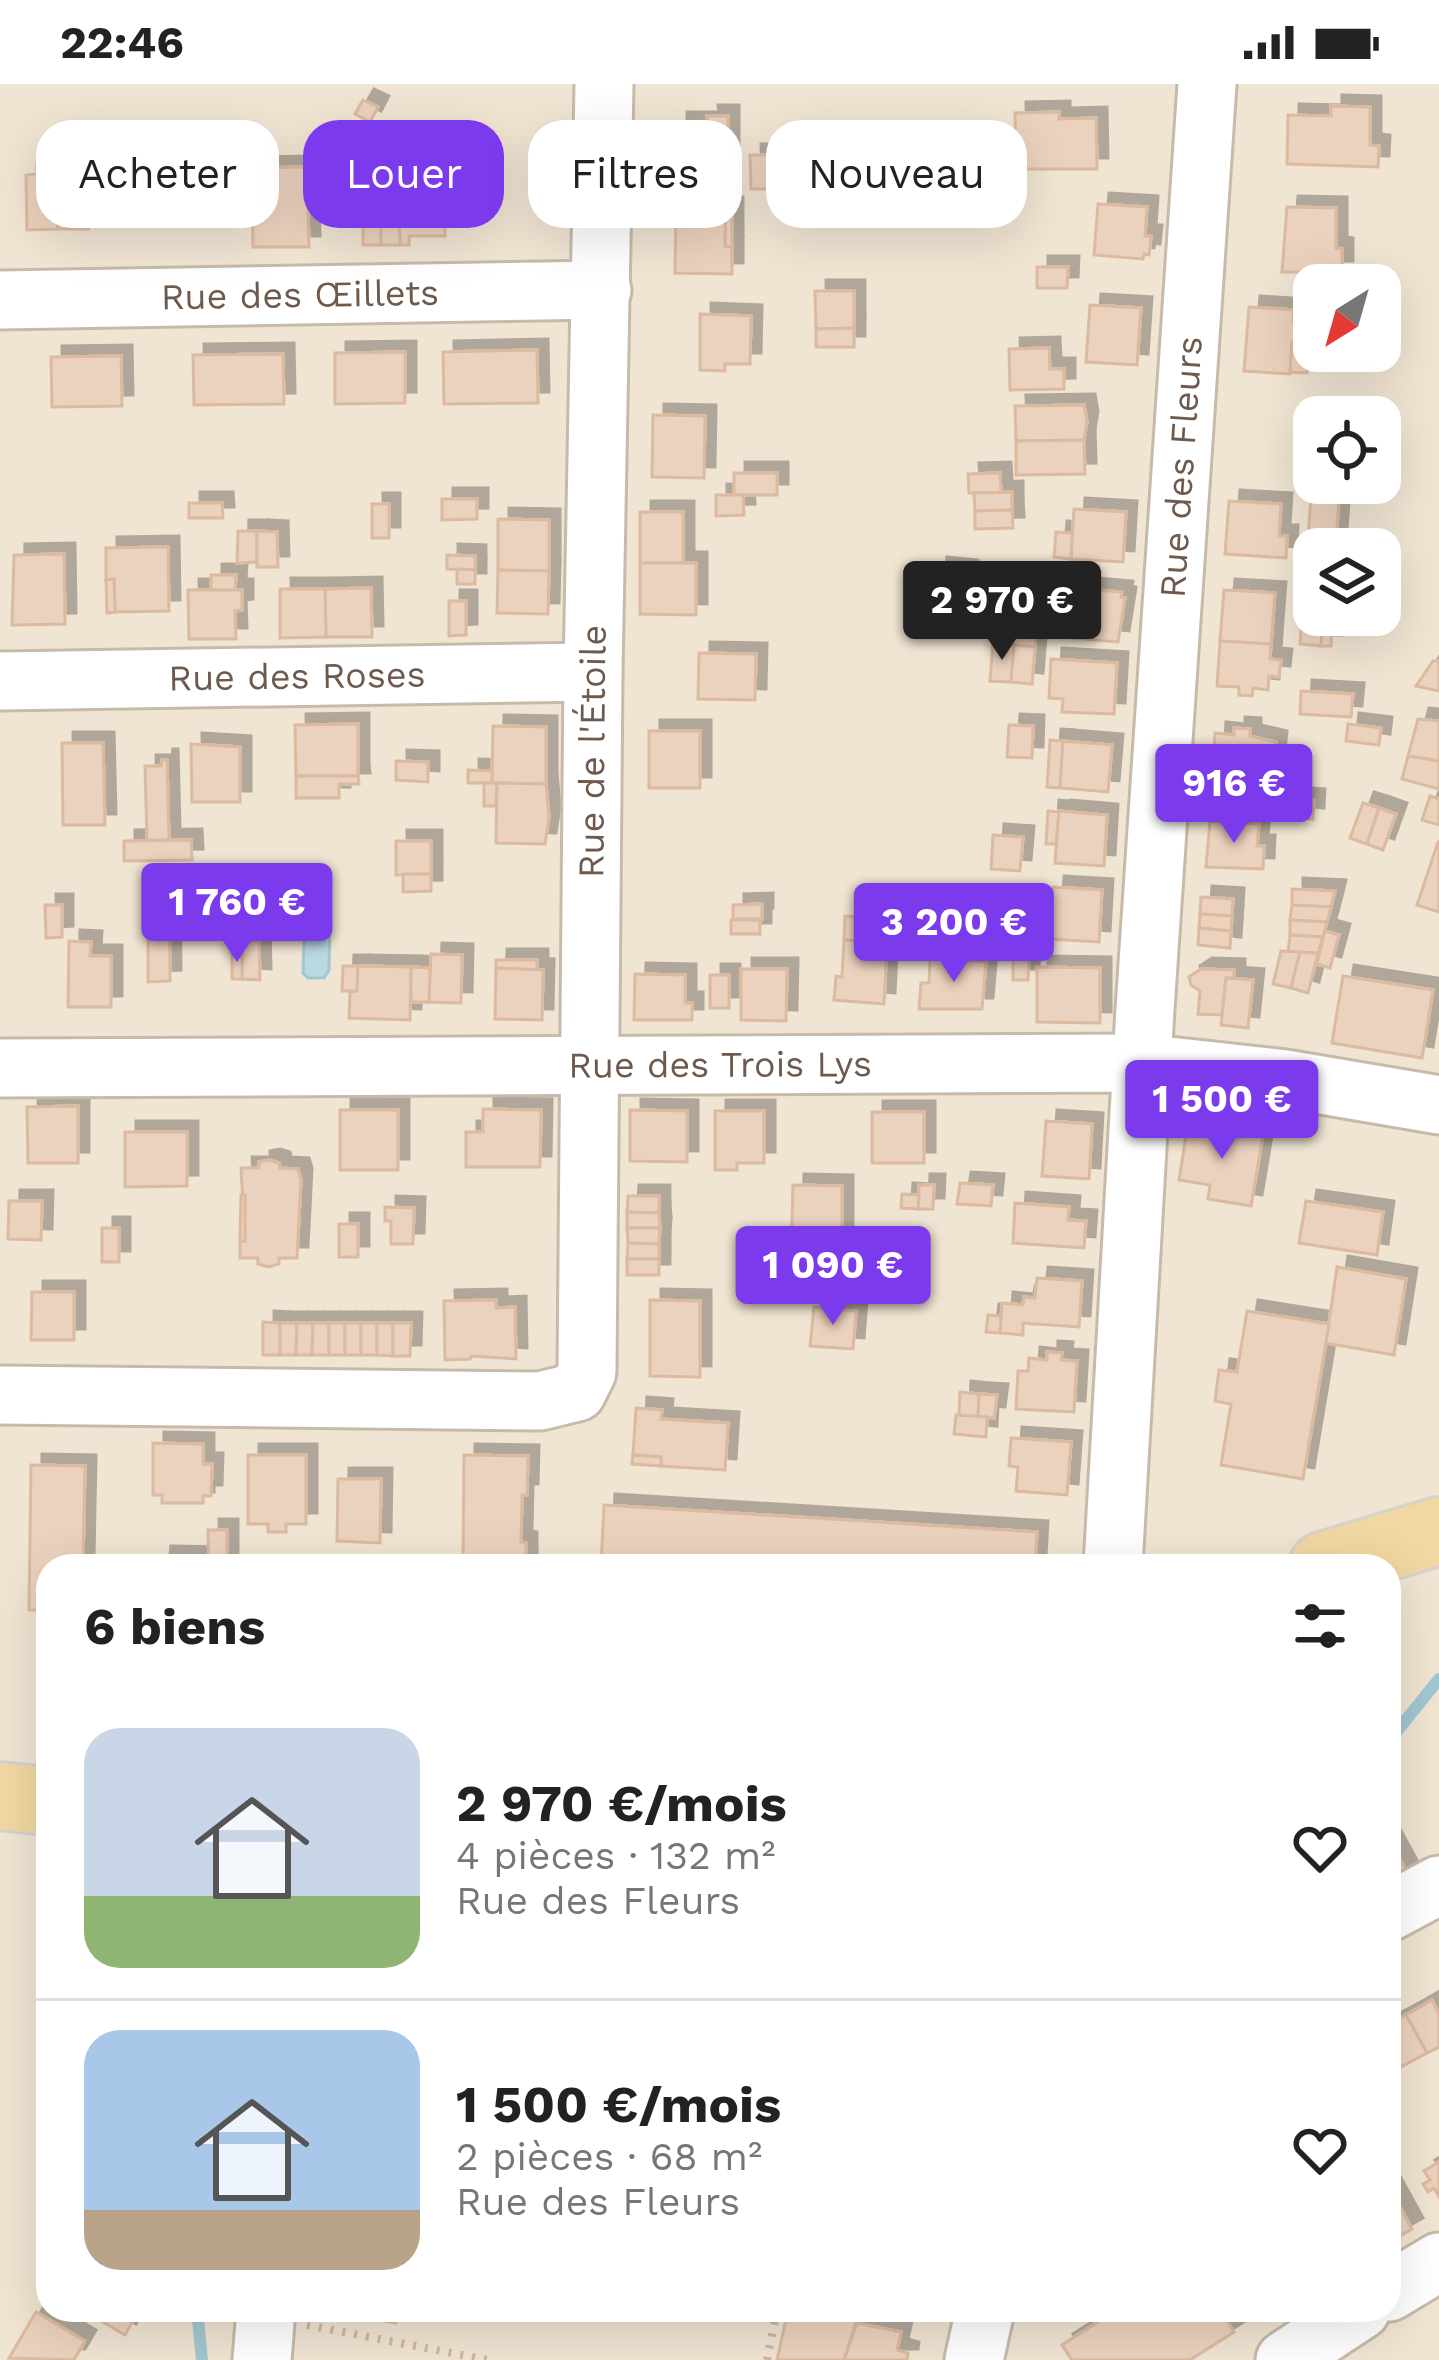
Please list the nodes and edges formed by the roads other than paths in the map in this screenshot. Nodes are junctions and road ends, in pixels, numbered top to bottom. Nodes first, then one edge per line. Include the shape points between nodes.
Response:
1 (604, 84) edge
2 (1207, 84) edge
3 (602, 290) junction
4 (0, 300) edge
5 (593, 672) junction
6 (0, 680) edge
7 (1142, 1063) junction
8 (0, 1067) edge
9 (588, 1067) junction
10 (1439, 1105) edge
11 (0, 1395) edge
12 (1439, 1531) edge
13 (1114, 1554) edge
14 (1363, 1554) edge
15 (0, 1796) edge
16 (36, 1800) edge
17 (1439, 1885) edge
18 (1401, 1906) edge
19 (1439, 2262) edge
20 (1401, 2285) edge
21 (982, 2322) edge
22 (1343, 2322) edge
23 (974, 2360) edge
24 (1286, 2360) edge

1 - 3 street, Rue de l'Étoile
2 - 7 street, Rue des Fleurs
3 - 4 street, Rue des Œillets
3 - 5 street, Rue de l'Étoile
5 - 6 street, Rue des Roses
5 - 9 street, Rue de l'Étoile
7 - 9 street, Rue des Trois Lys
7 - 10 street, Rue des Trois Lys
7 - 13 street, Rue des Fleurs
8 - 9 street, Rue des Trois Lys
9 - 11 street, Rue de l'Étoile via 587,1372 577,1392 552,1400
12 - 14 main road
15 - 16 main road
17 - 18 street
19 - 20 street
21 - 23 street
22 - 24 street

